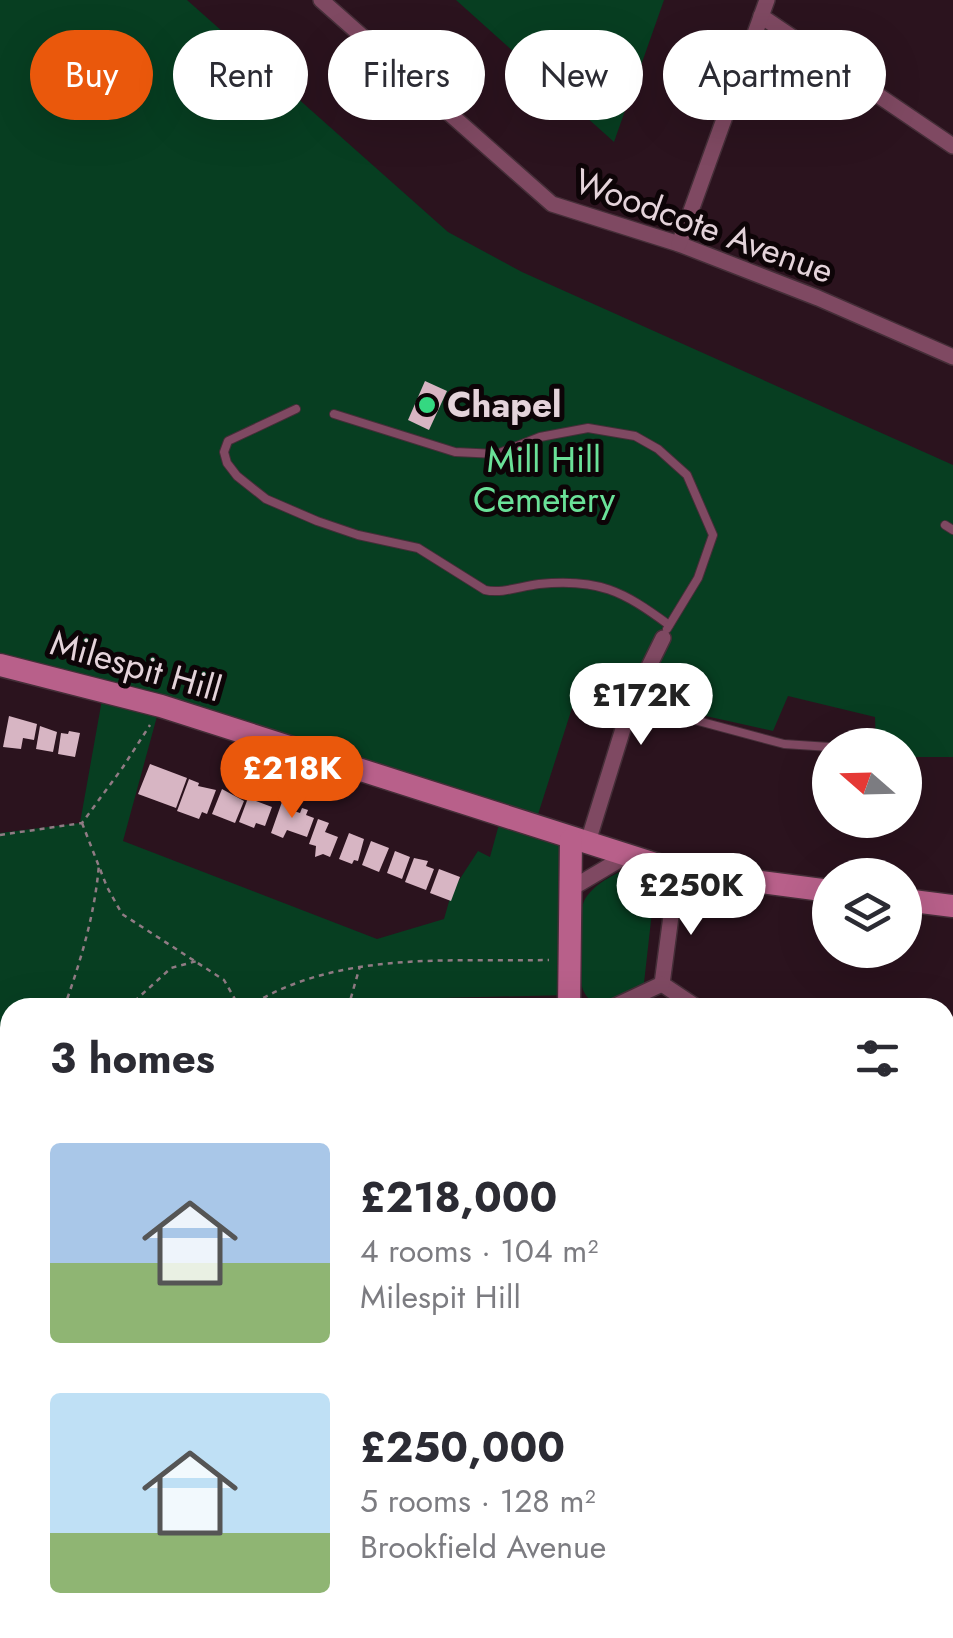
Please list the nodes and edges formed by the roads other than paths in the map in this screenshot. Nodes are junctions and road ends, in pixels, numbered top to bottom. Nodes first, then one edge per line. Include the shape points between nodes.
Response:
1 (321, 0) edge
2 (764, 8) edge
3 (953, 146) edge
4 (679, 244) junction
5 (953, 358) edge
6 (296, 410) dead end
7 (334, 414) dead end
8 (666, 632) junction
9 (0, 664) edge
10 (631, 704) junction
11 (812, 746) edge
12 (579, 842) junction
13 (626, 856) junction
14 (676, 872) junction
15 (572, 888) junction
16 (812, 888) edge
17 (922, 902) edge
18 (953, 906) edge
19 (662, 984) junction
20 (573, 998) edge
21 (632, 998) edge
22 (683, 998) edge

1 - 4 street, Woodcote Avenue via 552,204
2 - 3 street
2 - 4 street
4 - 5 street, Woodcote Avenue
6 - 8 lane via 228,441 224,452 237,476 266,500 358,535 418,548 484,590 594,583 639,603
7 - 8 lane via 455,452 497,454 588,428 635,436 658,449 687,475 713,535 698,578
8 - 10 street
9 - 12 street, Milespit Hill via 161,706
10 - 11 lane
10 - 12 street
12 - 13 street, Milespit Hill
12 - 15 street
13 - 14 street, Milespit Hill
13 - 15 street
14 - 16 street, Milespit Hill
14 - 19 street
15 - 20 street
17 - 18 street
19 - 21 street
19 - 22 street

